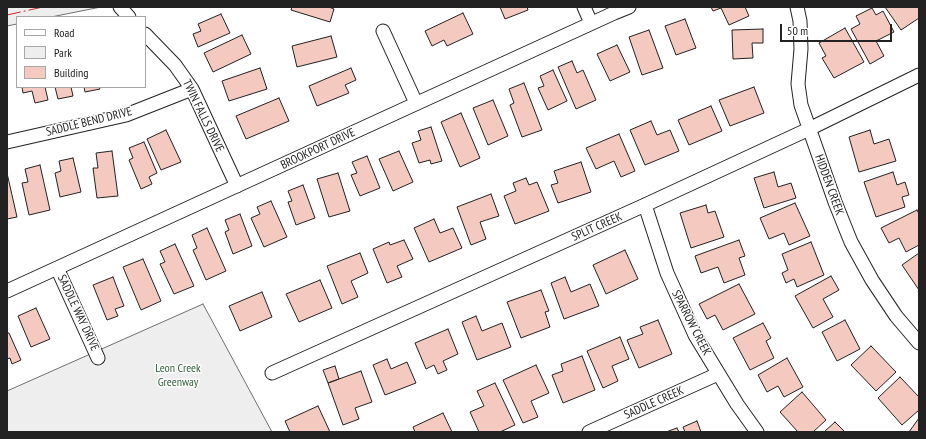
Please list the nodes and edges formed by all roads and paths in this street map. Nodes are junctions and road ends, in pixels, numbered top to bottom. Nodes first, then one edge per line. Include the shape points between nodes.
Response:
1 (120, 7) edge
2 (584, 7) edge
3 (629, 7) edge
4 (797, 7) edge
5 (128, 16) edge
6 (591, 23) junction
7 (383, 31) dead end
8 (146, 35) edge
9 (919, 75) edge
10 (192, 89) junction
11 (416, 103) junction
12 (809, 129) junction
13 (7, 142) edge
14 (237, 186) junction
15 (645, 205) junction
16 (57, 268) junction
17 (7, 291) edge
18 (919, 343) edge
19 (98, 358) dead end
20 (272, 373) dead end
21 (718, 374) junction
22 (589, 432) edge
23 (757, 432) edge

1 - 5 street
2 - 6 street
3 - 6 street, BROOKPORT DRIVE
4 - 12 street, HIDDEN CREEK via 801,50 798,84 801,105
6 - 11 street, BROOKPORT DRIVE
7 - 11 street
8 - 10 street, TWIN FALLS DRIVE via 175,65
9 - 12 street, SPLIT CREEK
10 - 13 street, SADDLE BEND DRIVE via 126,115
10 - 14 street, TWIN FALLS DRIVE
11 - 14 street, BROOKPORT DRIVE
12 - 15 street, SPLIT CREEK
12 - 18 street, HIDDEN CREEK via 851,242 896,316
14 - 16 street, BROOKPORT DRIVE
15 - 20 street, SPLIT CREEK
15 - 21 street, SPARROW CREEK via 667,273 695,335
16 - 17 street, BROOKPORT DRIVE
16 - 19 street, SADDLE WAY DRIVE
21 - 22 street, SADDLE CREEK
21 - 23 street, SPARROW CREEK

